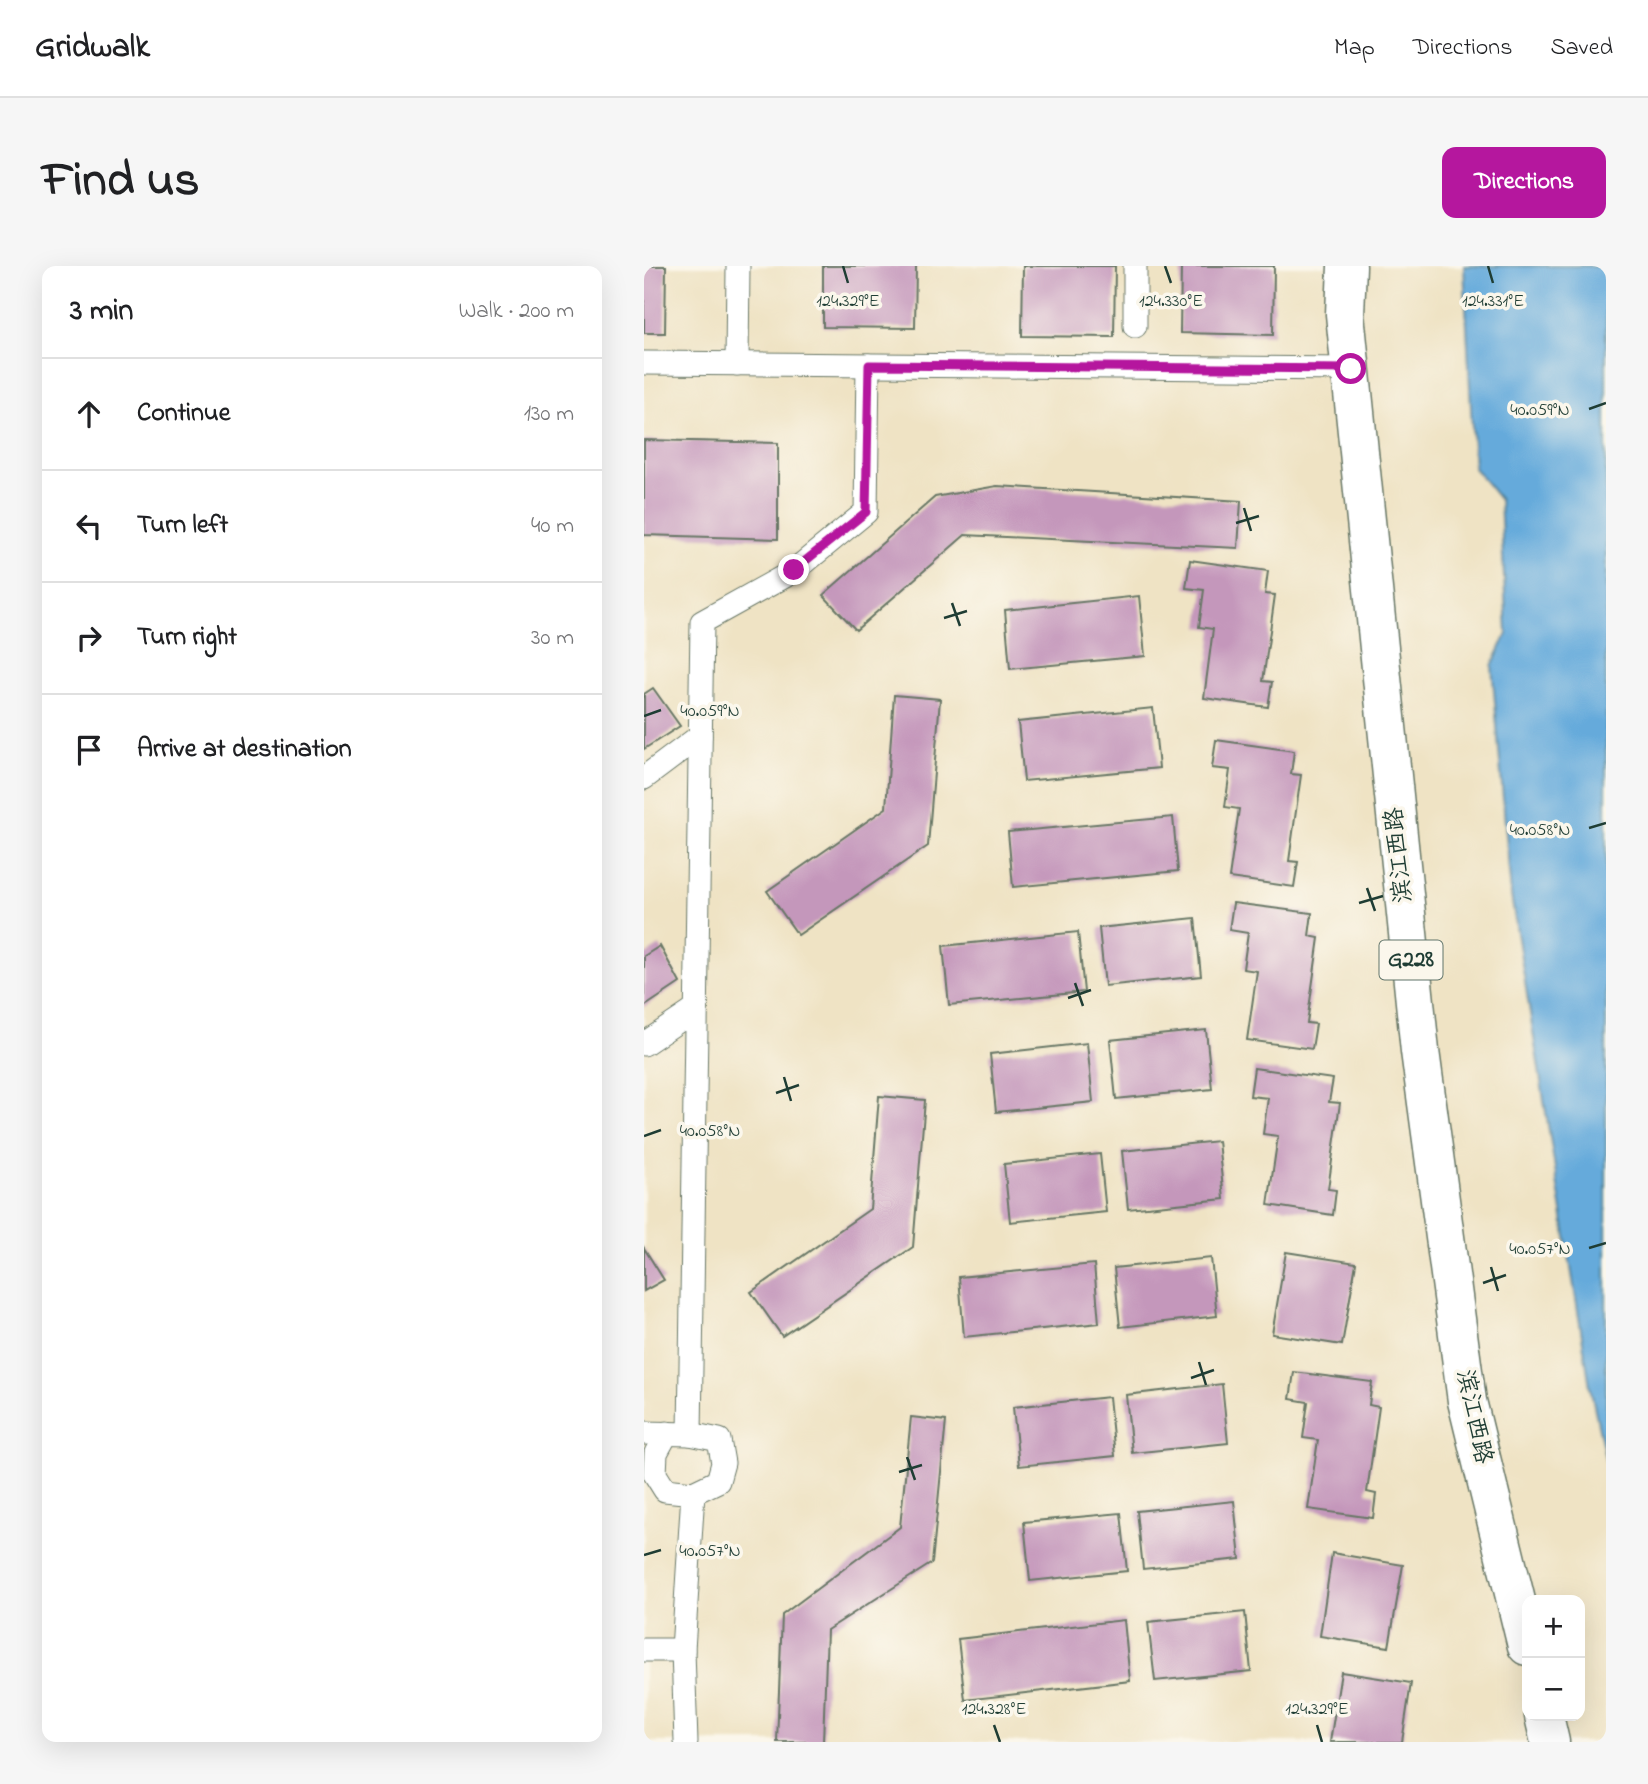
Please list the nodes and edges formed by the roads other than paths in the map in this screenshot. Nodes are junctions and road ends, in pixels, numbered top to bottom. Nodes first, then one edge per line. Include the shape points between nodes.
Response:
1 (738, 266) edge
2 (1135, 266) edge
3 (1347, 266) edge
4 (1135, 326) dead end
5 (644, 363) edge
6 (737, 364) junction
7 (869, 365) junction
8 (1351, 369) junction
9 (700, 736) junction
10 (644, 778) edge
11 (696, 1009) junction
12 (644, 1044) edge
13 (655, 1433) edge
14 (690, 1434) junction
15 (649, 1474) edge
16 (693, 1493) junction
17 (1522, 1626) edge
18 (644, 1650) edge
19 (684, 1650) junction
20 (1545, 1721) edge
21 (686, 1742) edge
22 (1550, 1742) edge

1 - 6 street
2 - 4 street
3 - 8 highway, 滨江西路 / G228 via 1345,314
5 - 6 street
6 - 7 street
7 - 8 street
7 - 9 street via 866,512 794,570 702,622
8 - 17 highway, 滨江西路 / G228 via 1420,1051 1466,1401
9 - 10 street
9 - 11 street
11 - 12 street
11 - 14 street
13 - 14 street
13 - 15 street via 656,1453
14 - 16 street via 719,1440 723,1464 718,1481
15 - 16 street via 665,1490
16 - 19 street
18 - 19 street
19 - 21 street
20 - 22 highway

